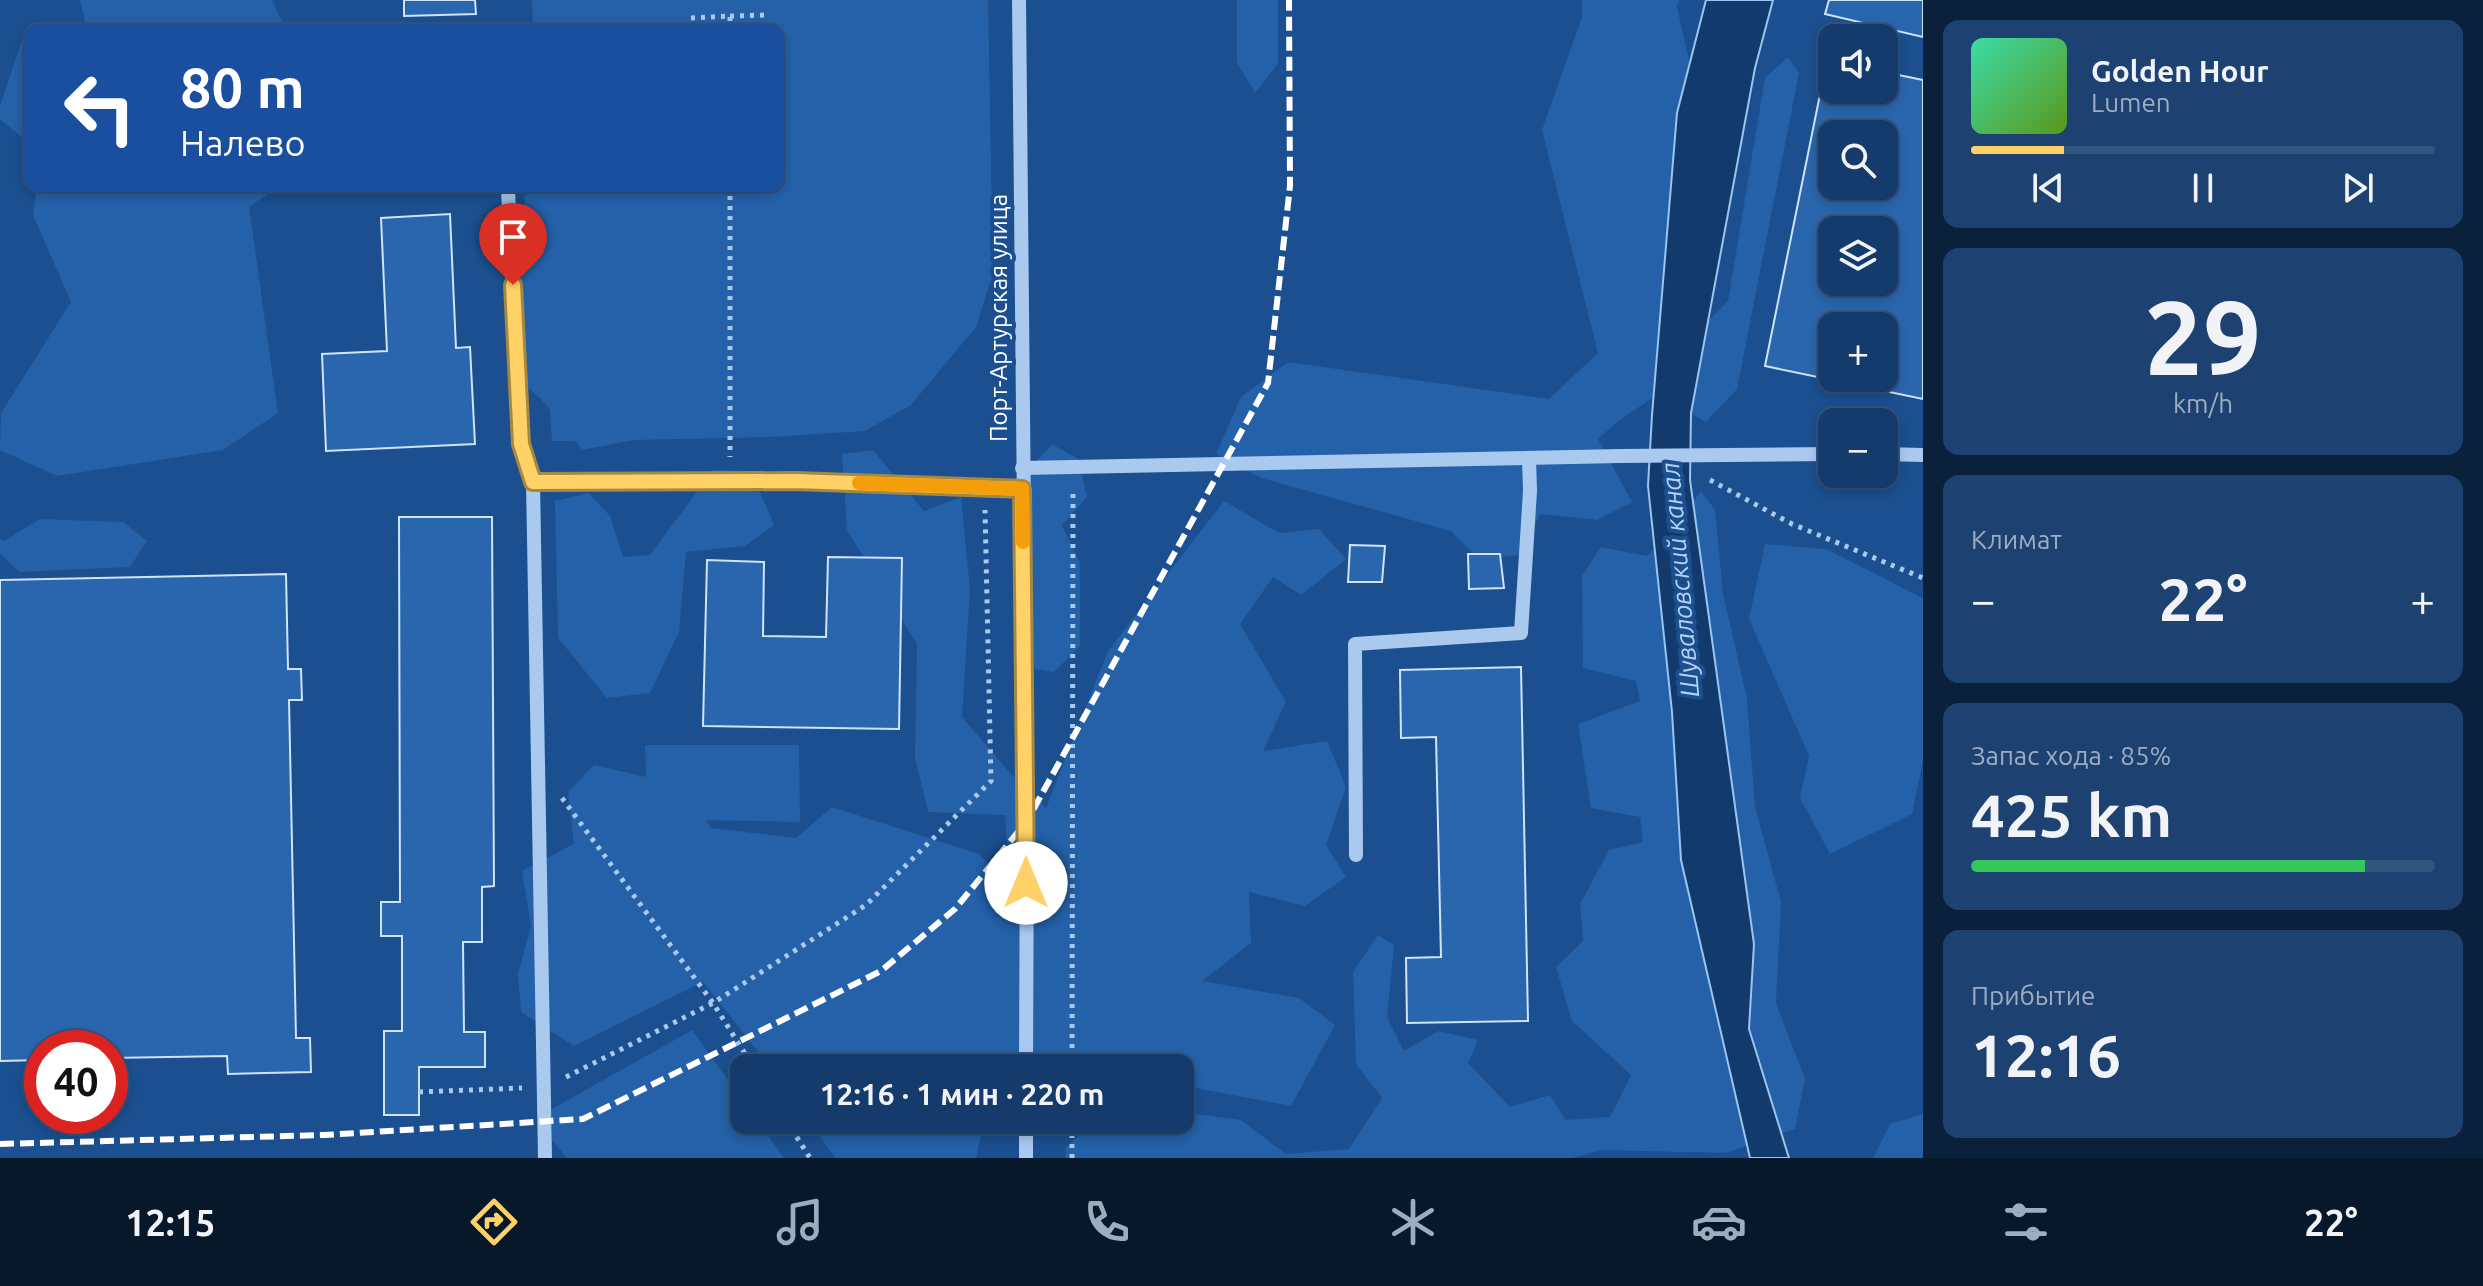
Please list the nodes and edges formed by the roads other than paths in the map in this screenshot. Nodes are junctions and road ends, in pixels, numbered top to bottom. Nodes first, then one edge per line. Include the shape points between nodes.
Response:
1 (1019, 0) edge
2 (508, 192) edge
3 (1818, 454) edge
4 (1898, 454) edge
5 (1923, 455) edge
6 (1529, 458) junction
7 (1022, 468) junction
8 (533, 482) junction
9 (1022, 489) junction
10 (1356, 855) dead end
11 (1026, 1054) edge
12 (1026, 1134) edge
13 (545, 1158) edge
14 (1026, 1158) edge

1 - 7 street, Порт-Артурская улица
2 - 8 street via 521,444
3 - 6 street
4 - 5 street
6 - 7 street
6 - 10 street via 1521,633 1355,644
7 - 9 street, Порт-Артурская улица
8 - 9 street via 795,481
8 - 13 street
9 - 11 street, Порт-Артурская улица
12 - 14 street

